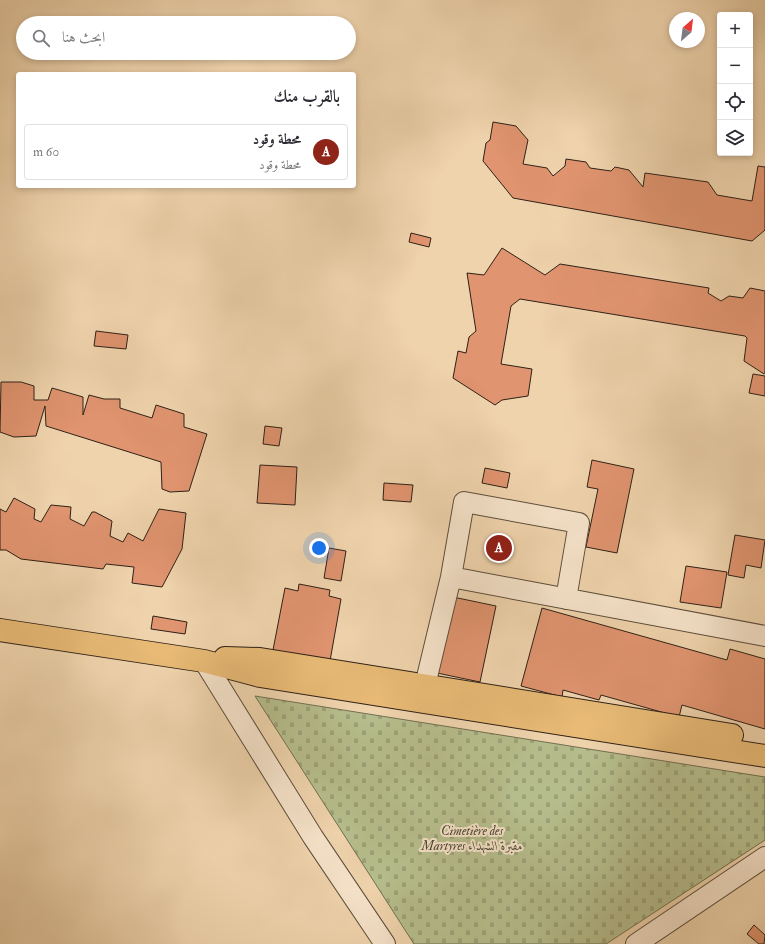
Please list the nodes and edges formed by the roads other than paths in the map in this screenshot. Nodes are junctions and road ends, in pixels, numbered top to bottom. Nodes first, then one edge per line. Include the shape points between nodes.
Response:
1 (451, 577) junction
2 (566, 599) junction
3 (0, 630) edge
4 (765, 636) edge
5 (204, 661) junction
6 (423, 694) junction
7 (765, 740) edge
8 (765, 756) edge
9 (765, 857) edge
10 (385, 944) edge
11 (636, 944) edge

1 - 2 street
1 - 2 street via 464,502 579,523
1 - 6 street
2 - 4 street
3 - 5 main road
5 - 6 main road via 229,658 260,659
5 - 10 street via 313,837
6 - 7 main road
6 - 8 main road
9 - 11 street

